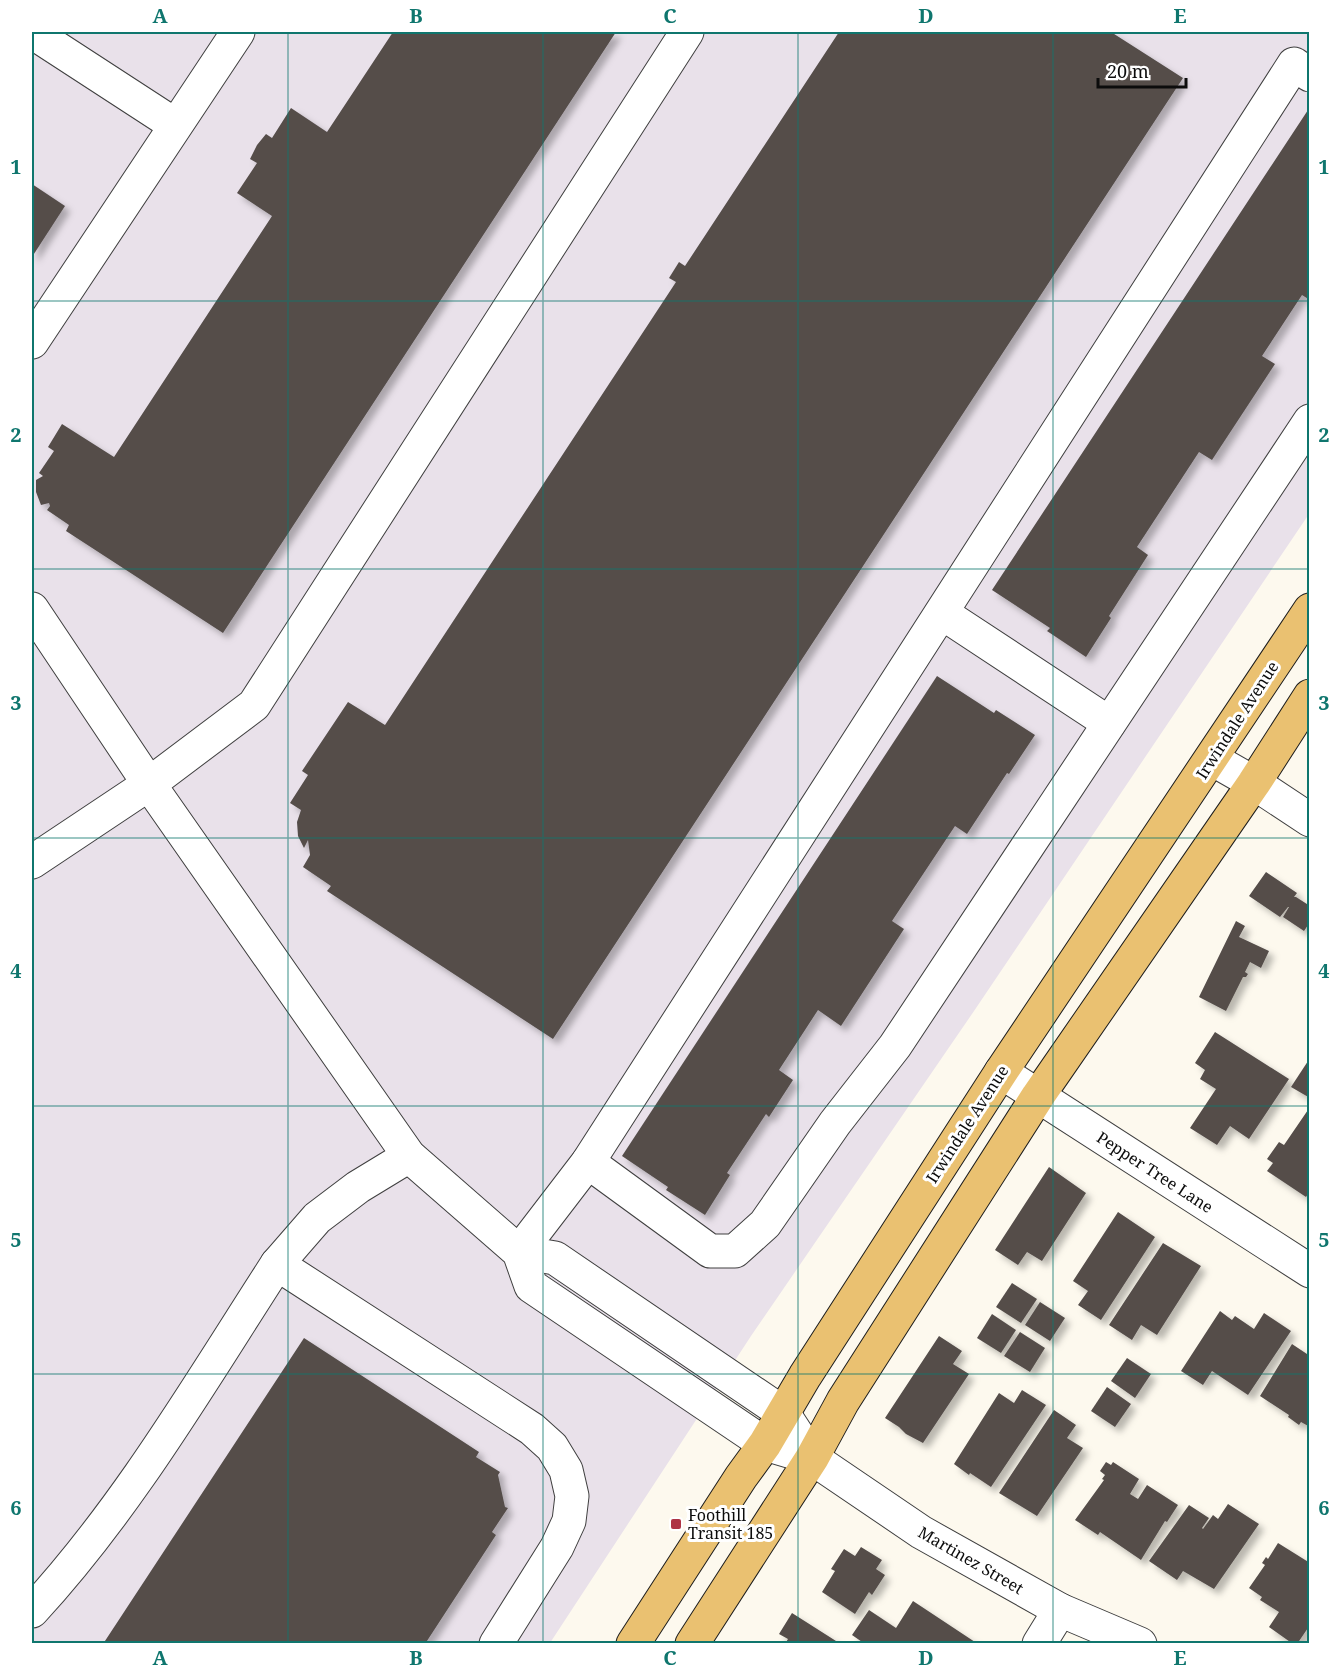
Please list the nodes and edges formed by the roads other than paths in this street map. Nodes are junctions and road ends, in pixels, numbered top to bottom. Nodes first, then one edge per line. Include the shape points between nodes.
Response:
1 (32, 32) edge
2 (687, 32) edge
3 (234, 33) edge
4 (1310, 75) edge
5 (175, 126) junction
6 (32, 342) edge
7 (1310, 421) edge
8 (32, 609) edge
9 (1310, 610) edge
10 (942, 613) junction
11 (1310, 696) edge
12 (1109, 723) junction
13 (1212, 759) junction
14 (1254, 783) junction
15 (149, 784) junction
16 (1310, 820) edge
17 (32, 862) edge
18 (1001, 1072) junction
19 (1038, 1096) junction
20 (409, 1156) junction
21 (588, 1162) junction
22 (519, 1252) junction
23 (277, 1264) junction
24 (1310, 1271) edge
25 (783, 1413) junction
26 (765, 1443) junction
27 (812, 1458) junction
28 (1060, 1610) junction
29 (32, 1611) edge
30 (496, 1644) edge
31 (633, 1644) edge
32 (692, 1644) edge
33 (1039, 1644) edge
34 (1140, 1644) edge

1 - 5 street
2 - 15 street via 254,705
3 - 5 street
4 - 10 street via 1294,64
5 - 6 street
7 - 12 street
8 - 15 street
9 - 13 main road, Irwindale Avenue
10 - 12 street
10 - 21 street
11 - 14 main road
12 - 21 street via 895,1046 835,1123 765,1224 735,1251 710,1251
13 - 14 street
13 - 18 main road, Irwindale Avenue
14 - 16 street
14 - 19 main road
15 - 17 street
15 - 20 street
18 - 19 street, Pepper Tree Lane
18 - 25 main road, Irwindale Avenue
19 - 24 street, Pepper Tree Lane
19 - 27 main road via 843,1401
20 - 22 street
20 - 23 street via 317,1218
21 - 22 street
22 - 25 street via 555,1258
22 - 26 street via 531,1286
23 - 29 street via 133,1487
23 - 30 street via 532,1430 552,1447 566,1470 572,1496 569,1521
25 - 26 main road, Irwindale Avenue
25 - 27 street
26 - 27 street
26 - 31 main road, Irwindale Avenue
27 - 28 street, Martinez Street via 921,1532
27 - 32 main road
28 - 33 street
28 - 34 street, Martinez Street

